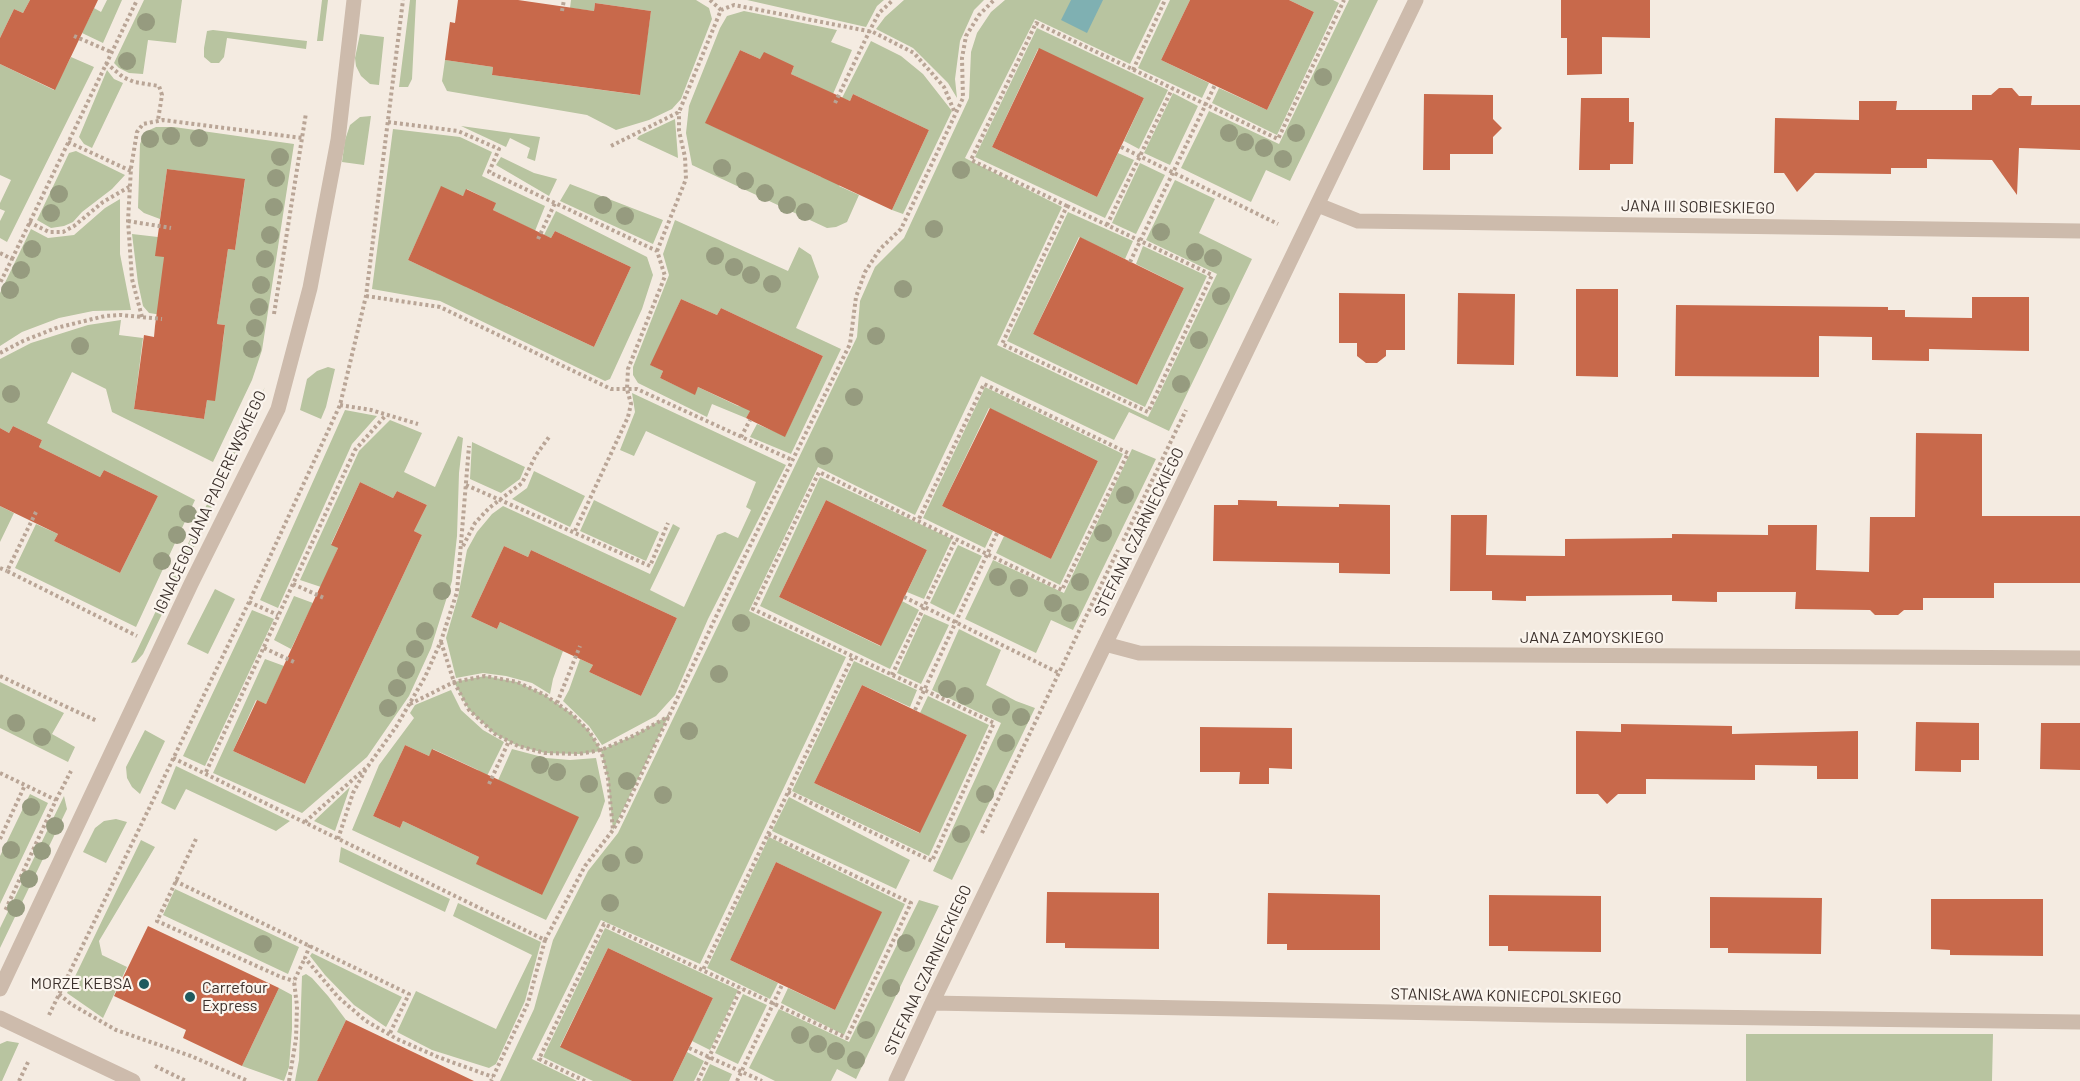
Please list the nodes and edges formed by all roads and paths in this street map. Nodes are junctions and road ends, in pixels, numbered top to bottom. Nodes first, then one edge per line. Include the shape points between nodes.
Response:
1 (137, 0) edge
2 (354, 0) edge
3 (403, 0) edge
4 (564, 0) edge
5 (710, 0) edge
6 (731, 0) edge
7 (894, 0) edge
8 (993, 0) edge
9 (1165, 0) edge
10 (1344, 0) edge
11 (1416, 0) edge
12 (734, 5) junction
13 (721, 10) junction
14 (562, 11) dead end
15 (869, 32) junction
16 (74, 36) dead end
17 (111, 52) junction
18 (106, 63) junction
19 (1133, 69) junction
20 (1215, 85) dead end
21 (1172, 89) junction
22 (835, 103) dead end
23 (1205, 105) junction
24 (679, 112) junction
25 (306, 113) dead end
26 (956, 113) junction
27 (158, 120) junction
28 (388, 123) junction
29 (302, 138) junction
30 (68, 142) junction
31 (611, 146) dead end
32 (1121, 147) dead end
33 (1139, 156) junction
34 (131, 171) junction
35 (1173, 172) junction
36 (129, 187) junction
37 (555, 203) junction
38 (1318, 205) junction
39 (1066, 206) junction
40 (128, 221) junction
41 (29, 222) junction
42 (1278, 224) dead end
43 (1107, 225) junction
44 (171, 228) dead end
45 (2080, 231) edge
46 (538, 239) dead end
47 (1141, 241) junction
48 (657, 251) junction
49 (0, 253) edge
50 (12, 259) junction
51 (1130, 262) dead end
52 (0, 283) edge
53 (366, 296) junction
54 (142, 317) junction
55 (162, 319) dead end
56 (273, 321) dead end
57 (0, 353) edge
58 (627, 389) junction
59 (340, 405) junction
60 (386, 415) junction
61 (750, 420) dead end
62 (418, 424) dead end
63 (549, 437) dead end
64 (741, 437) junction
65 (469, 446) dead end
66 (792, 460) junction
67 (466, 485) junction
68 (501, 501) junction
69 (36, 512) dead end
70 (918, 520) junction
71 (668, 523) dead end
72 (574, 533) junction
73 (997, 533) dead end
74 (956, 539) junction
75 (461, 550) junction
76 (988, 554) junction
77 (0, 568) edge
78 (7, 571) junction
79 (293, 584) junction
80 (904, 597) dead end
81 (324, 598) dead end
82 (249, 602) junction
83 (924, 607) junction
84 (278, 615) junction
85 (956, 622) junction
86 (441, 641) junction
87 (1105, 644) junction
88 (133, 646) dead end
89 (580, 646) dead end
90 (264, 648) junction
91 (853, 656) junction
92 (2080, 658) edge
93 (294, 662) dead end
94 (1059, 673) dead end
95 (892, 675) junction
96 (0, 676) edge
97 (454, 682) junction
98 (924, 690) junction
99 (557, 703) junction
100 (409, 704) junction
101 (915, 710) dead end
102 (669, 715) junction
103 (122, 731) junction
104 (509, 741) junction
105 (601, 750) junction
106 (173, 758) junction
107 (368, 766) junction
108 (206, 772) junction
109 (0, 773) edge
110 (489, 784) dead end
111 (25, 785) junction
112 (788, 792) junction
113 (305, 822) junction
114 (613, 830) junction
115 (768, 834) junction
116 (0, 839) edge
117 (196, 839) dead end
118 (338, 839) junction
119 (176, 881) junction
120 (5, 912) dead end
121 (546, 940) junction
122 (310, 945) junction
123 (304, 958) junction
124 (703, 970) junction
125 (294, 981) junction
126 (782, 985) dead end
127 (741, 988) junction
128 (0, 989) edge
129 (59, 994) junction
130 (773, 1003) junction
131 (932, 1003) junction
132 (0, 1018) edge
133 (2080, 1022) edge
134 (389, 1035) junction
135 (40, 1036) junction
136 (689, 1048) dead end
137 (710, 1057) junction
138 (741, 1072) junction
139 (492, 1079) edge
140 (21, 1080) edge
141 (133, 1081) edge
142 (248, 1081) edge
143 (289, 1081) edge
144 (585, 1081) edge
145 (698, 1081) edge
146 (737, 1081) edge
147 (762, 1081) edge
148 (896, 1081) edge

1 - 17 path
2 - 103 street, IGNACEGO JANA PADEREWSKIEGO via 333,163 310,288 278,409
3 - 28 path
4 - 14 path
5 - 13 path
6 - 12 path
7 - 15 path via 879,13
8 - 26 path via 966,36 963,98
9 - 19 path
10 - 23 path via 1278,139
11 - 38 street, STEFANA CZARNIECKIEGO
12 - 13 path
12 - 15 path
13 - 24 path
15 - 22 path
15 - 26 path via 914,53 944,87
16 - 17 path
17 - 18 path
18 - 27 path via 134,82 159,86 162,95
18 - 30 path
19 - 21 path
19 - 39 path via 1036,23 971,160
20 - 23 path
21 - 23 path
21 - 33 path
23 - 35 path
24 - 31 path
24 - 48 path via 686,179
25 - 29 path
26 - 66 path via 901,229 880,249 865,273 856,297 850,344
27 - 29 path
27 - 34 path via 144,124 137,132
28 - 37 path via 458,131 499,149 489,172
28 - 53 path
29 - 56 path
30 - 34 path
30 - 41 path
32 - 33 path
33 - 35 path
33 - 43 path
34 - 36 path
35 - 42 path
35 - 47 path
36 - 40 path
36 - 41 path via 63,232 49,232
37 - 46 path
37 - 48 path
38 - 45 street, JANA III SOBIESKIEGO via 1358,220
38 - 87 street, STEFANA CZARNIECKIEGO
39 - 43 path
39 - 47 path via 1002,344 1148,412 1212,274
40 - 44 path
40 - 54 path via 132,279
41 - 50 path
43 - 47 path
47 - 51 path
48 - 58 path via 665,276 628,369
49 - 50 path
50 - 52 path
53 - 58 path via 440,307 611,389
53 - 59 path
54 - 55 path
54 - 57 path via 105,316 78,322
58 - 64 path via 637,389
58 - 72 path via 631,404 628,417
59 - 60 path
59 - 82 path
60 - 62 path
60 - 79 path via 355,450
61 - 64 path
63 - 68 path via 522,483
64 - 66 path
65 - 67 path
66 - 102 path
67 - 68 path
67 - 75 path
68 - 72 path
68 - 75 path via 475,523
69 - 78 path
70 - 74 path
70 - 76 path via 984,384 1128,453 1062,590
70 - 91 path via 819,472 753,609
71 - 72 path via 650,566
73 - 76 path
74 - 76 path
74 - 83 path
75 - 86 path via 457,592
76 - 85 path
77 - 78 path
78 - 88 path via 138,636
79 - 81 path
79 - 84 path
80 - 83 path
82 - 84 path
82 - 106 path
83 - 85 path
83 - 95 path
84 - 90 path
85 - 94 path
85 - 98 path
86 - 97 path
86 - 100 path
87 - 92 street, JANA ZAMOYSKIEGO via 1139,653
87 - 131 street, STEFANA CZARNIECKIEGO
89 - 99 path
90 - 93 path
90 - 108 path
91 - 95 path
91 - 112 path
95 - 98 path
96 - 103 path
97 - 99 path via 484,676 517,682
97 - 100 path
97 - 104 path via 469,710 495,734
98 - 101 path
98 - 112 path via 994,723 932,861
99 - 105 path via 589,731
100 - 107 path
102 - 105 path
102 - 114 path
103 - 128 street, IGNACEGO JANA PADEREWSKIEGO
104 - 105 path via 545,753
104 - 110 path
105 - 114 path
106 - 108 path
106 - 129 path
107 - 113 path
107 - 118 path via 353,793
108 - 113 path
109 - 111 path
111 - 116 path
111 - 120 path via 56,800
112 - 115 path
113 - 118 path
114 - 121 path via 585,866
115 - 124 path
115 - 130 path via 911,903 847,1038
117 - 119 path
118 - 121 path
119 - 122 path
119 - 125 path via 156,921
121 - 139 path via 528,1003
122 - 123 path
122 - 134 path via 409,994
123 - 125 path
123 - 134 path via 338,997 366,1022
124 - 127 path
124 - 144 path via 603,924 539,1059
125 - 143 path via 296,1039
126 - 130 path
127 - 130 path
127 - 137 path
129 - 135 path
129 - 142 path via 116,1030
130 - 138 path
131 - 133 street, STANISŁAWA KONIECPOLSKIEGO
131 - 148 street, STEFANA CZARNIECKIEGO
132 - 135 street
134 - 139 path
135 - 140 path
135 - 141 street
136 - 137 path
137 - 138 path
137 - 145 path
138 - 146 path
138 - 147 path

